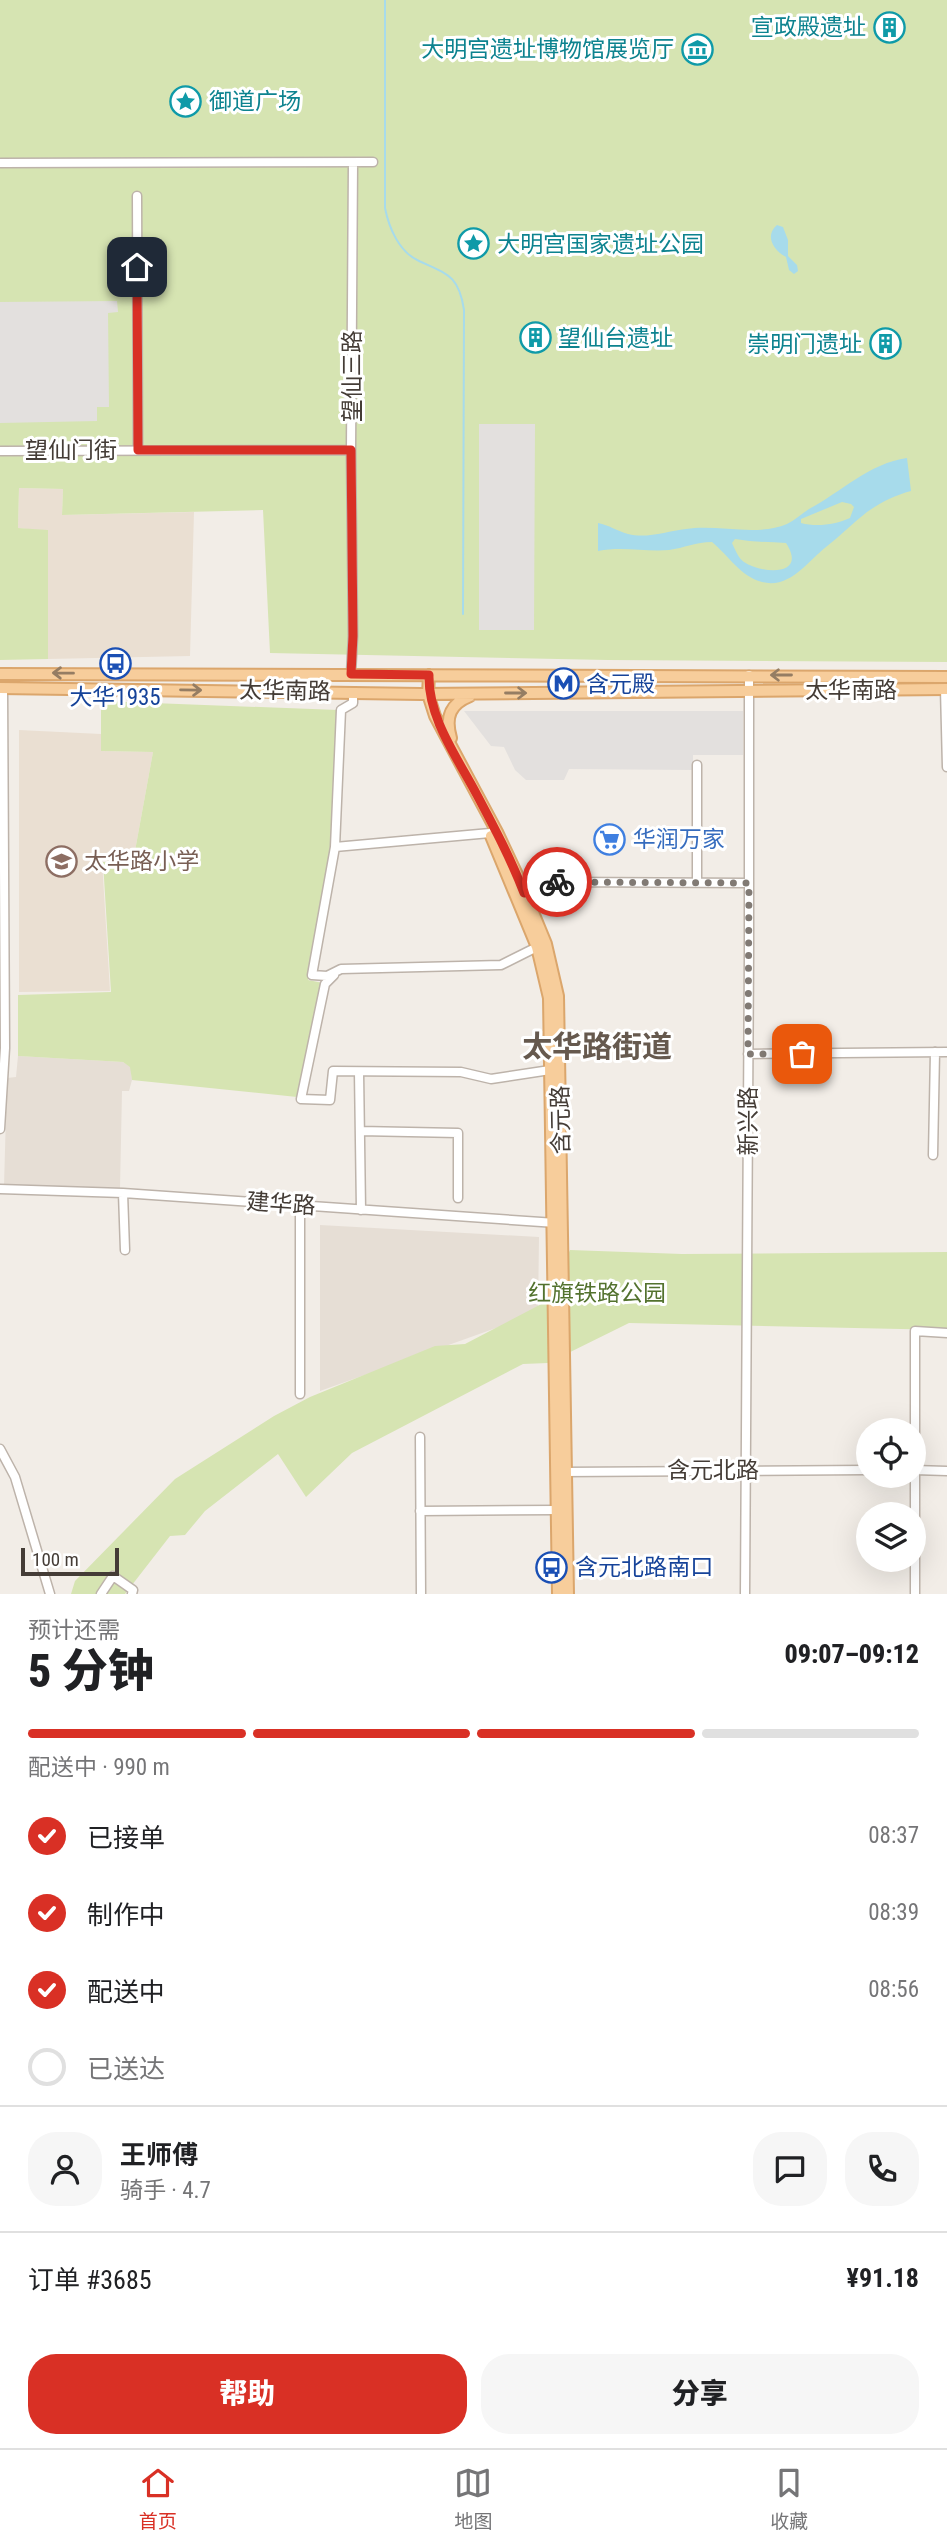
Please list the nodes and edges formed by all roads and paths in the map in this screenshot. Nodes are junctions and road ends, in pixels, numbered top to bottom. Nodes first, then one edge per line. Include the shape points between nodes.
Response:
1 (373, 162) dead end
2 (0, 163) edge
3 (353, 163) junction
4 (137, 196) dead end
5 (138, 450) junction
6 (351, 450) junction
7 (0, 451) edge
8 (0, 673) edge
9 (351, 674) junction
10 (425, 675) junction
11 (749, 675) junction
12 (947, 677) edge
13 (2, 688) edge
14 (946, 689) edge
15 (749, 691) junction
16 (354, 693) junction
17 (480, 693) junction
18 (425, 694) junction
19 (457, 757) junction
20 (697, 765) dead end
21 (947, 768) edge
22 (490, 833) junction
23 (335, 847) junction
24 (697, 882) junction
25 (749, 883) junction
26 (524, 893) junction
27 (537, 947) junction
28 (341, 969) junction
29 (935, 1052) junction
30 (947, 1052) edge
31 (748, 1054) junction
32 (551, 1070) junction
33 (359, 1072) junction
34 (0, 1129) edge
35 (360, 1131) junction
36 (933, 1155) dead end
37 (0, 1189) edge
38 (123, 1193) junction
39 (458, 1198) dead end
40 (300, 1205) junction
41 (360, 1210) junction
42 (557, 1223) junction
43 (125, 1250) dead end
44 (947, 1333) edge
45 (299, 1394) dead end
46 (914, 1418) edge
47 (421, 1437) dead end
48 (0, 1449) edge
49 (745, 1469) junction
50 (856, 1470) edge
51 (926, 1470) edge
52 (562, 1471) junction
53 (947, 1471) edge
54 (914, 1488) edge
55 (558, 1510) junction
56 (421, 1511) junction
57 (50, 1594) edge
58 (101, 1594) edge
59 (132, 1594) edge
60 (421, 1594) edge
61 (558, 1594) edge
62 (568, 1594) edge
63 (745, 1594) edge
64 (915, 1594) edge

1 - 3 street
2 - 3 street
3 - 6 street, 望仙三路
4 - 5 street
5 - 6 street, 望仙门街
5 - 7 street, 望仙门街
6 - 9 street, 望仙三路
9 -> 8 main road, 太华南路
9 - 10 main road, 太华南路
10 - 11 main road, 太华南路
10 - 18 main road, 含元路
12 -> 11 main road, 太华南路
11 - 15 street, 新兴路
13 -> 16 main road, 太华南路
13 - 34 street via 5,1048
14 - 15 main road, 太华南路
14 - 21 street
17 -> 15 main road, 太华南路
15 - 25 street, 新兴路
16 - 18 main road, 太华南路
16 - 23 street via 353,702 341,710
17 - 18 main road, 太华南路
17 - 19 main road via 459,701 448,715
18 - 19 main road, 含元路
18 - 22 main road, 含元路 via 429,720
19 - 26 main road, 含元路
20 - 24 street
22 - 23 street
22 - 27 main road, 含元路
23 - 28 street via 312,975 327,976
24 - 25 street
24 - 26 street via 548,883
25 - 31 street, 新兴路
26 - 42 main road, 含元路 via 546,944 558,996
27 - 28 street via 501,965
27 - 32 main road, 含元路 via 549,998
28 - 33 street via 325,984 301,1099 330,1100 333,1071
29 - 30 street
29 - 31 street
29 - 36 street
31 - 49 street, 新兴路
32 - 33 street via 491,1079 461,1072
32 - 42 main road, 含元路
33 - 35 street
35 - 39 street via 458,1133
35 - 41 street
37 - 38 street, 建华路
38 - 40 street, 建华路
38 - 43 street
40 - 41 street, 建华路
40 - 45 street
41 - 42 street, 建华路
42 - 52 main road, 含元路
44 - 46 street via 915,1331
47 - 56 street
48 - 57 street via 15,1477
49 - 50 street, 含元北路
49 - 52 street, 含元北路
49 - 63 street, 新兴路
51 - 53 street
52 - 55 main road, 含元路
52 - 62 main road, 含元路
54 - 64 street
55 - 56 street
55 - 61 main road, 含元路
56 - 60 street
58 - 59 street via 113,1576 133,1590

